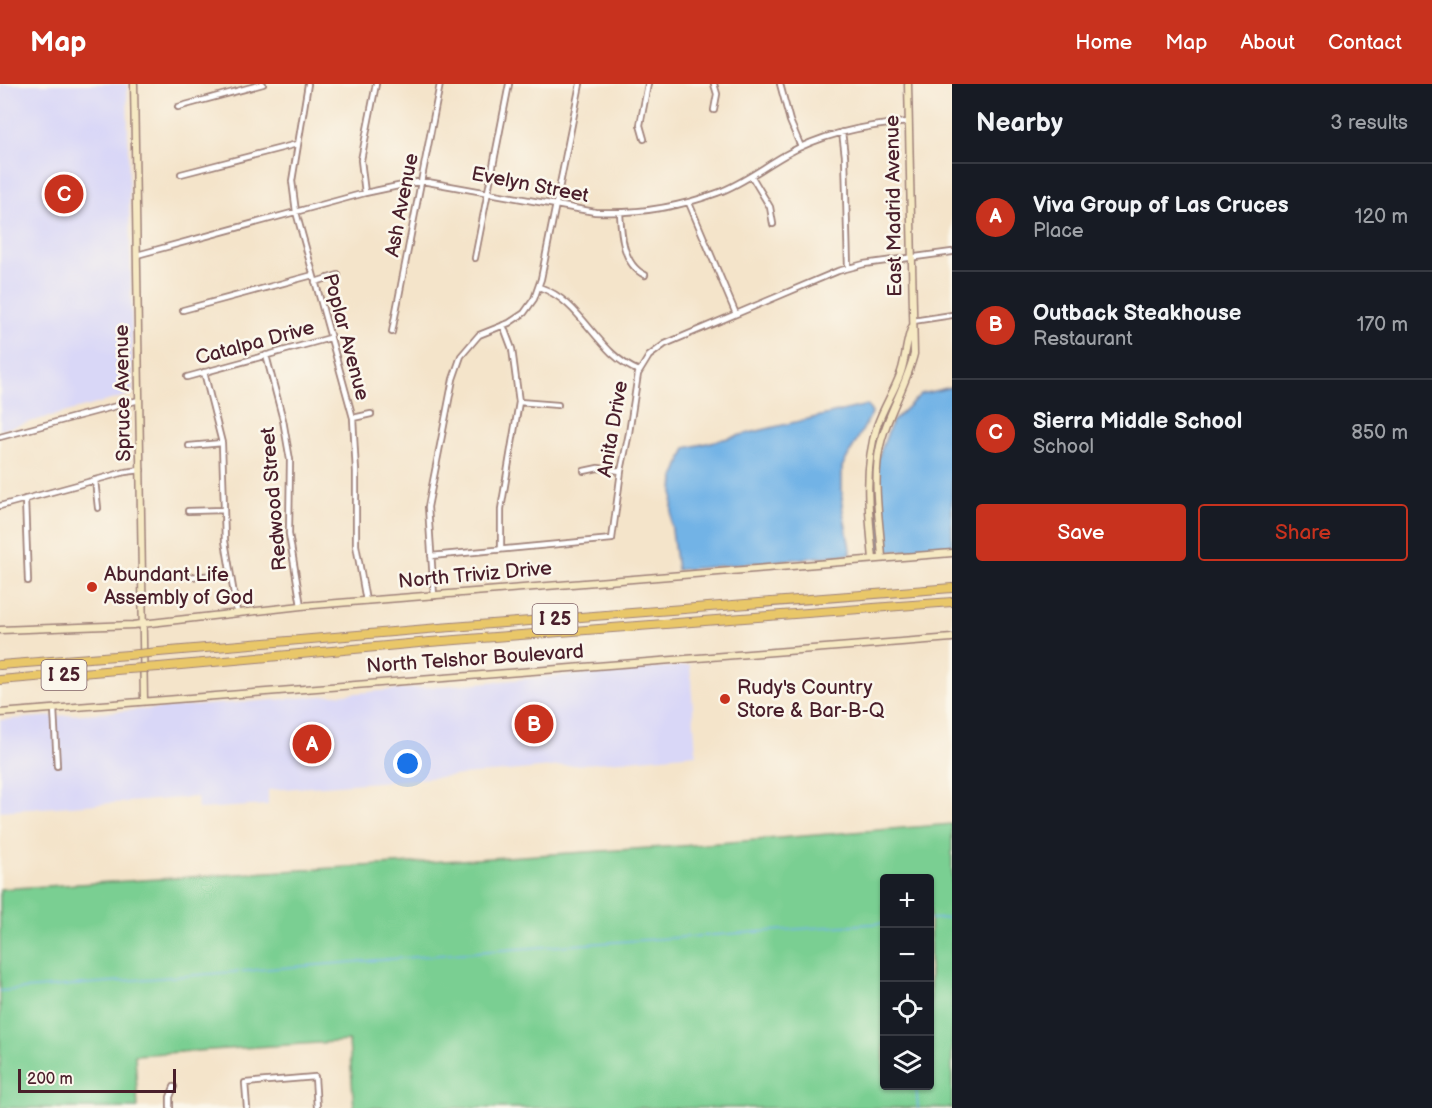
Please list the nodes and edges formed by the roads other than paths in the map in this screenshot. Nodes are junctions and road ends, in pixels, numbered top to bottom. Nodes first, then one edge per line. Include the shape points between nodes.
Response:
1 (134, 84) edge
2 (263, 84) edge
3 (308, 84) edge
4 (376, 84) edge
5 (440, 84) edge
6 (509, 84) edge
7 (580, 84) edge
8 (648, 84) edge
9 (714, 84) edge
10 (780, 84) edge
11 (908, 84) edge
12 (178, 107) dead end
13 (714, 110) dead end
14 (909, 122) junction
15 (842, 132) junction
16 (644, 139) dead end
17 (297, 144) junction
18 (801, 147) junction
19 (181, 174) dead end
20 (752, 177) junction
21 (422, 181) junction
22 (488, 192) junction
23 (365, 193) junction
24 (688, 203) junction
25 (556, 206) junction
26 (296, 212) junction
27 (620, 213) junction
28 (773, 224) dead end
29 (952, 252) edge
30 (137, 255) junction
31 (475, 258) dead end
32 (911, 258) junction
33 (848, 268) junction
34 (314, 275) junction
35 (338, 275) dead end
36 (645, 275) dead end
37 (315, 282) junction
38 (539, 287) junction
39 (183, 310) dead end
40 (736, 314) junction
41 (952, 315) edge
42 (912, 324) junction
43 (503, 326) junction
44 (392, 332) dead end
45 (330, 338) junction
46 (266, 356) junction
47 (639, 371) junction
48 (204, 372) junction
49 (187, 377) dead end
50 (139, 400) junction
51 (519, 402) junction
52 (558, 405) dead end
53 (371, 414) dead end
54 (353, 418) junction
55 (0, 437) edge
56 (222, 443) junction
57 (189, 446) dead end
58 (141, 470) junction
59 (584, 471) dead end
60 (621, 471) junction
61 (95, 480) junction
62 (25, 499) junction
63 (0, 506) edge
64 (98, 508) dead end
65 (224, 510) junction
66 (188, 511) dead end
67 (501, 548) junction
68 (952, 553) edge
69 (430, 556) junction
70 (882, 558) junction
71 (873, 559) junction
72 (230, 574) junction
73 (189, 577) dead end
74 (28, 581) dead end
75 (952, 588) edge
76 (434, 596) junction
77 (366, 601) junction
78 (952, 603) edge
79 (302, 606) junction
80 (237, 612) junction
81 (143, 623) junction
82 (0, 630) edge
83 (952, 638) edge
84 (0, 665) edge
85 (0, 680) edge
86 (144, 701) junction
87 (54, 709) junction
88 (0, 714) edge
89 (57, 765) dead end
90 (174, 1087) dead end
91 (170, 1108) edge
92 (247, 1108) edge
93 (317, 1108) edge

1 - 30 street, Spruce Avenue
2 - 12 street
3 - 17 street, Poplar Avenue
4 - 23 street via 361,160
5 - 21 street, Ash Avenue
6 - 22 street
7 - 25 street
8 - 16 street via 640,125
9 - 13 street
10 - 18 street
11 - 14 street, East Madrid Avenue
14 - 15 street, Evelyn Street
14 - 32 street, East Madrid Avenue
15 - 18 street, Evelyn Street
15 - 33 street
17 - 19 street
17 - 26 street, Poplar Avenue via 292,181
18 - 20 street, Evelyn Street
20 - 24 street, Evelyn Street
20 - 28 street via 770,207
21 - 22 street, Evelyn Street
21 - 23 street, Evelyn Street
21 - 44 street, Ash Avenue
22 - 25 street, Evelyn Street
22 - 31 street
23 - 26 street, Evelyn Street
24 - 27 street, Evelyn Street
24 - 40 street
25 - 27 street, Evelyn Street
25 - 38 street
26 - 30 street, Evelyn Street
26 - 34 street, Poplar Avenue
27 - 36 street via 629,260
29 - 32 street, Anita Drive
30 - 50 street, Spruce Avenue
32 - 33 street, Anita Drive
32 - 42 street, East Madrid Avenue
33 - 40 street, Anita Drive
34 - 37 street, Poplar Avenue
34 - 39 street
35 - 37 street
37 - 45 street, Poplar Avenue
38 - 43 street via 527,310
38 - 47 street via 562,298 607,351
40 - 47 street, Anita Drive via 658,348
41 - 42 street
42 - 70 street, East Madrid Avenue via 914,354 909,375 886,424 877,466
42 - 71 street, East Madrid Avenue via 901,371 872,445 869,492
43 - 51 street via 512,349
43 - 69 street via 479,335 461,356 453,379 428,502
45 - 46 street, Catalpa Drive
45 - 54 street, Poplar Avenue
46 - 48 street, Catalpa Drive
46 - 79 street, Redwood Street via 290,460 289,534
47 - 60 street, Anita Drive
48 - 49 street, Catalpa Drive
48 - 56 street
50 - 55 street
50 - 58 street, Spruce Avenue
51 - 52 street
51 - 67 street via 501,509
53 - 54 street
54 - 77 street, Poplar Avenue via 356,545
56 - 57 street
56 - 65 street
58 - 61 street
58 - 81 street, Spruce Avenue
59 - 60 street
60 - 67 street, Anita Drive via 612,539
61 - 62 street
61 - 64 street
62 - 63 street
62 - 74 street
65 - 66 street
65 - 72 street
67 - 69 street, Anita Drive
68 - 70 street, North Triviz Drive
69 - 76 street
70 - 71 street, North Triviz Drive
71 - 76 street, North Triviz Drive
72 - 73 street
72 - 80 street
75 - 84 highway, I 25, bridge
76 - 77 street, North Triviz Drive
77 - 79 street, North Triviz Drive
78 - 85 highway, I 25, bridge via 430,642
79 - 80 street, North Triviz Drive
80 - 81 street, North Triviz Drive
81 - 82 street, North Triviz Drive
81 - 86 street, Spruce Avenue
83 - 86 street, North Telshor Boulevard
86 - 87 street, North Telshor Boulevard
87 - 88 street, North Telshor Boulevard
87 - 89 street
90 - 91 street
92 - 93 street via 245,1083 315,1077

